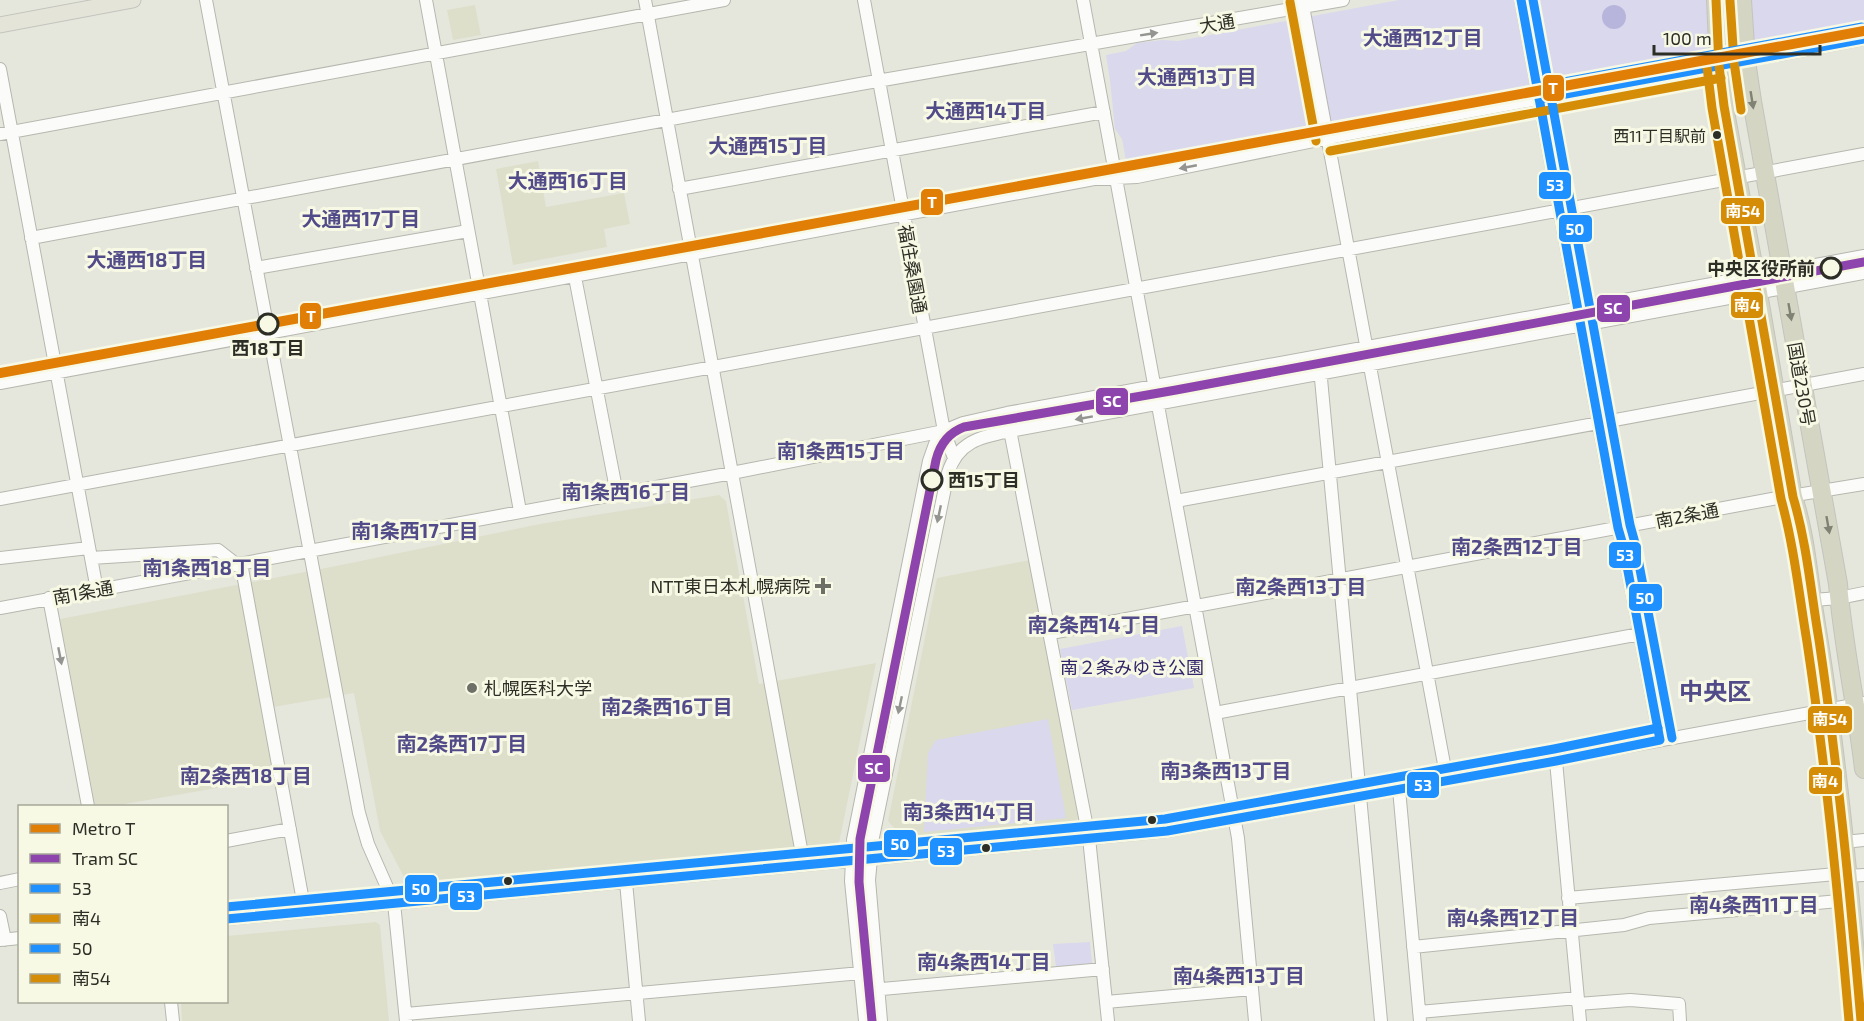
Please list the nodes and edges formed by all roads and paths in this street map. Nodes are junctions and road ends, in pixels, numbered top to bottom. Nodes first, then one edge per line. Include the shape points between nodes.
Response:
1 (133, 0) edge
2 (206, 0) edge
3 (426, 0) edge
4 (645, 0) edge
5 (724, 0) edge
6 (864, 0) edge
7 (1083, 0) edge
8 (1343, 0) edge
9 (1521, 0) edge
10 (1716, 0) edge
11 (1742, 0) edge
12 (1303, 4) edge
13 (647, 14) junction
14 (0, 25) edge
15 (1864, 39) edge
16 (1091, 44) junction
17 (435, 54) junction
18 (1746, 61) junction
19 (1719, 66) junction
20 (0, 69) edge
21 (879, 81) junction
22 (224, 93) junction
23 (1539, 99) junction
24 (1104, 112) junction
25 (667, 120) junction
26 (6, 133) edge
27 (1328, 139) junction
28 (892, 151) junction
29 (1864, 154) edge
30 (455, 159) junction
31 (1765, 172) junction
32 (1737, 177) junction
33 (1116, 178) junction
34 (680, 189) junction
35 (243, 199) junction
36 (1560, 210) junction
37 (903, 214) junction
38 (468, 231) junction
39 (31, 238) junction
40 (1348, 249) junction
41 (692, 254) junction
42 (1864, 256) edge
43 (256, 268) junction
44 (1864, 273) edge
45 (575, 277) junction
46 (1784, 279) junction
47 (1757, 284) junction
48 (1137, 288) junction
49 (480, 294) junction
50 (1578, 309) junction
51 (1581, 325) junction
52 (924, 328) junction
53 (268, 333) junction
54 (1367, 348) junction
55 (1319, 357) junction
56 (1370, 364) junction
57 (713, 366) junction
58 (56, 372) junction
59 (1320, 374) junction
60 (1864, 374) edge
61 (0, 383) edge
62 (1802, 385) junction
63 (1155, 387) junction
64 (597, 388) junction
65 (1775, 390) junction
66 (1158, 404) junction
67 (501, 406) junction
68 (1007, 413) junction
69 (1599, 422) junction
70 (944, 431) junction
71 (1011, 431) junction
72 (969, 443) junction
73 (289, 445) junction
74 (954, 458) junction
75 (1388, 462) junction
76 (1330, 472) junction
77 (732, 473) junction
78 (77, 484) junction
79 (1864, 484) edge
80 (1821, 492) junction
81 (616, 494) junction
82 (1793, 497) junction
83 (0, 499) edge
84 (1176, 501) junction
85 (520, 511) junction
86 (1618, 528) junction
87 (309, 550) junction
88 (90, 553) junction
89 (0, 558) edge
90 (238, 564) junction
91 (1407, 568) junction
92 (1340, 580) junction
93 (97, 590) junction
94 (1864, 594) edge
95 (49, 598) junction
96 (1839, 598) junction
97 (1813, 600) junction
98 (1196, 607) junction
99 (0, 608) edge
100 (1051, 633) junction
101 (1640, 634) junction
102 (1427, 674) junction
103 (1350, 688) junction
104 (1860, 704) edge
105 (1829, 709) junction
106 (1215, 713) junction
107 (1660, 740) junction
108 (1556, 760) junction
109 (1864, 769) edge
110 (1447, 780) junction
111 (1399, 789) junction
112 (1360, 796) junction
113 (88, 805) edge
114 (1235, 819) junction
115 (291, 830) junction
116 (1089, 838) junction
117 (1864, 840) edge
118 (228, 841) edge
119 (1844, 842) junction
120 (871, 858) junction
121 (852, 860) junction
122 (804, 865) junction
123 (1853, 874) edge
124 (18, 879) edge
125 (626, 882) junction
126 (0, 883) edge
127 (1568, 898) junction
128 (1850, 900) junction
129 (394, 903) junction
130 (305, 912) junction
131 (0, 915) edge
132 (228, 919) edge
133 (1571, 930) junction
134 (18, 938) edge
135 (2, 940) edge
136 (1413, 947) junction
137 (1103, 969) junction
138 (861, 973) junction
139 (1252, 989) junction
140 (878, 990) junction
141 (862, 991) junction
142 (637, 993) junction
143 (1578, 1001) junction
144 (1106, 1002) junction
145 (171, 1003) edge
146 (1419, 1016) edge
147 (406, 1017) edge
148 (173, 1021) edge
149 (639, 1021) edge
150 (865, 1021) edge
151 (881, 1021) edge
152 (1108, 1021) edge
153 (1255, 1021) edge
154 (1381, 1021) edge
155 (1580, 1021) edge
156 (1680, 1021) edge
157 (1862, 1021) edge

1 - 14 main road
2 - 22 street
3 - 17 street
4 - 13 street
5 - 13 street
6 - 21 street, 福住桑園通
7 - 16 street
8 - 12 street, 大通
9 - 23 street
10 - 19 highway, 国道230号
11 - 18 highway, 国道230号
16 -> 12 street, 大通
12 - 27 street
13 - 17 street
13 - 25 street
15 - 18 street
16 - 21 street, 大通
16 - 24 street
17 - 22 street
17 - 30 street
18 - 19 street
18 -> 31 highway, 国道230号
19 - 23 street
19 - 32 highway, 国道230号
20 - 26 street
21 - 25 street, 大通
21 - 28 street, 福住桑園通
22 - 26 street
22 - 35 street
23 - 27 street
23 - 36 street
24 - 28 street
24 - 33 street
25 - 30 street, 大通
25 - 34 street
26 - 39 street
27 -> 33 street
27 - 40 street
28 - 34 street
28 - 37 street, 福住桑園通
29 - 31 street
30 - 35 street, 大通
30 - 38 street
31 - 32 street
31 - 46 highway, 国道230号
32 - 36 street
32 - 47 highway, 国道230号
33 - 37 street
33 - 48 street
34 - 41 street
35 - 39 street, 大通
35 - 43 street
36 - 40 street
36 - 50 street
37 - 41 street
37 - 52 street, 福住桑園通
38 - 43 street
38 - 49 street
39 - 58 street
40 - 48 street
40 - 54 street
41 - 45 street
41 - 57 street
42 - 46 street, 南1条通
43 - 53 street
44 - 46 street, 南1条通
45 - 49 street
45 - 64 street
46 - 47 street, 南1条通
46 -> 62 highway, 国道230号
47 - 50 street, 南1条通
47 - 51 street, 南1条通
47 - 65 highway, 国道230号
48 - 52 street
48 - 63 street
49 - 53 street
49 - 67 street
50 - 51 street
50 - 54 street, 南1条通
51 - 56 street, 南1条通
51 - 69 street
52 - 57 street
52 - 70 street, 福住桑園通
53 - 58 street
53 - 73 street
54 - 55 street, 南1条通
54 - 56 street
55 - 59 street
55 - 63 street, 南1条通
56 - 59 street, 南1条通
56 - 75 street
57 - 64 street
57 - 77 street
58 - 61 street
58 - 78 street
59 - 66 street, 南1条通
59 - 76 street
60 - 62 street
62 - 65 street
62 - 80 highway, 国道230号
63 - 66 street
63 - 68 street, 南1条通
64 - 67 street
64 - 81 street
65 - 69 street
65 - 82 highway, 国道230号
66 -> 71 street, 南1条通
66 - 84 street
67 - 73 street
67 - 85 street
68 - 70 street, 南1条通
68 - 71 street
69 - 75 street
69 - 86 street
70 - 72 street
70 - 74 street, 福住桑園通
70 - 77 street, 南1条通
70 - 121 street via 928,461
71 - 72 street, 南1条通
71 - 100 street
72 - 74 street
73 - 78 street
73 - 87 street
74 -> 120 street
75 - 76 street
75 - 91 street
76 - 84 street
76 - 92 street
77 - 81 street, 南1条通
77 - 122 street
78 - 83 street
78 - 88 street
79 - 80 street, 南2条通
80 - 82 street, 南2条通
80 -> 96 highway, 国道230号
81 - 85 street, 南1条通
82 - 86 street, 南2条通
82 - 97 highway, 国道230号 via 1802,522
84 - 98 street
85 - 87 street, 南1条通
86 - 91 street, 南2条通
86 - 101 street
87 - 90 street, 南1条通
87 - 129 street via 361,822
88 - 89 street
88 - 90 street via 218,550
88 - 93 street
90 - 93 street, 南1条通
90 - 115 street
91 - 92 street, 南2条通
91 - 102 street
92 - 98 street, 南2条通
92 - 103 street
93 - 95 street, 南1条通
94 - 96 street
95 - 99 street, 南1条通
95 -> 113 street
96 - 97 street
96 - 104 highway, 国道230号
97 - 105 highway, 国道230号
98 - 100 street, 南2条通
98 - 106 street
100 - 116 street
101 - 102 street
101 - 107 street
102 - 103 street
102 - 110 street
103 - 106 street
103 - 112 street
104 - 105 street
104 - 109 highway, 国道230号
105 - 107 street
105 - 119 highway, 国道230号
106 - 114 street
107 - 108 street
108 - 110 street
108 - 127 street
110 - 111 street
111 - 112 street
111 - 136 street
112 - 114 street
112 - 154 street
114 - 116 street via 1167,831
114 - 139 street
115 - 118 street
115 - 130 street
116 - 120 street
116 - 137 street
117 - 119 street
119 - 123 highway, 国道230号
120 - 121 street
120 - 140 street via 869,880
121 - 122 street
121 - 138 street
122 - 125 street
123 - 127 street
123 - 128 highway, 国道230号
124 - 126 street
125 - 129 street
125 - 142 street
127 - 133 street
128 - 133 street via 1649,918 1624,925
128 - 157 highway, 国道230号
129 - 130 street
129 - 147 street
130 - 132 street
131 - 135 street
133 - 136 street
133 - 143 street
134 - 135 street
136 - 146 street
137 - 140 street
137 - 144 street
138 - 141 street
138 - 142 street
139 - 144 street
139 - 153 street
140 - 141 street
140 - 151 street
141 - 150 street
142 - 147 street
142 - 149 street
143 - 146 street
143 - 155 street
143 - 156 street via 1678,1004
144 - 152 street
145 - 148 street

